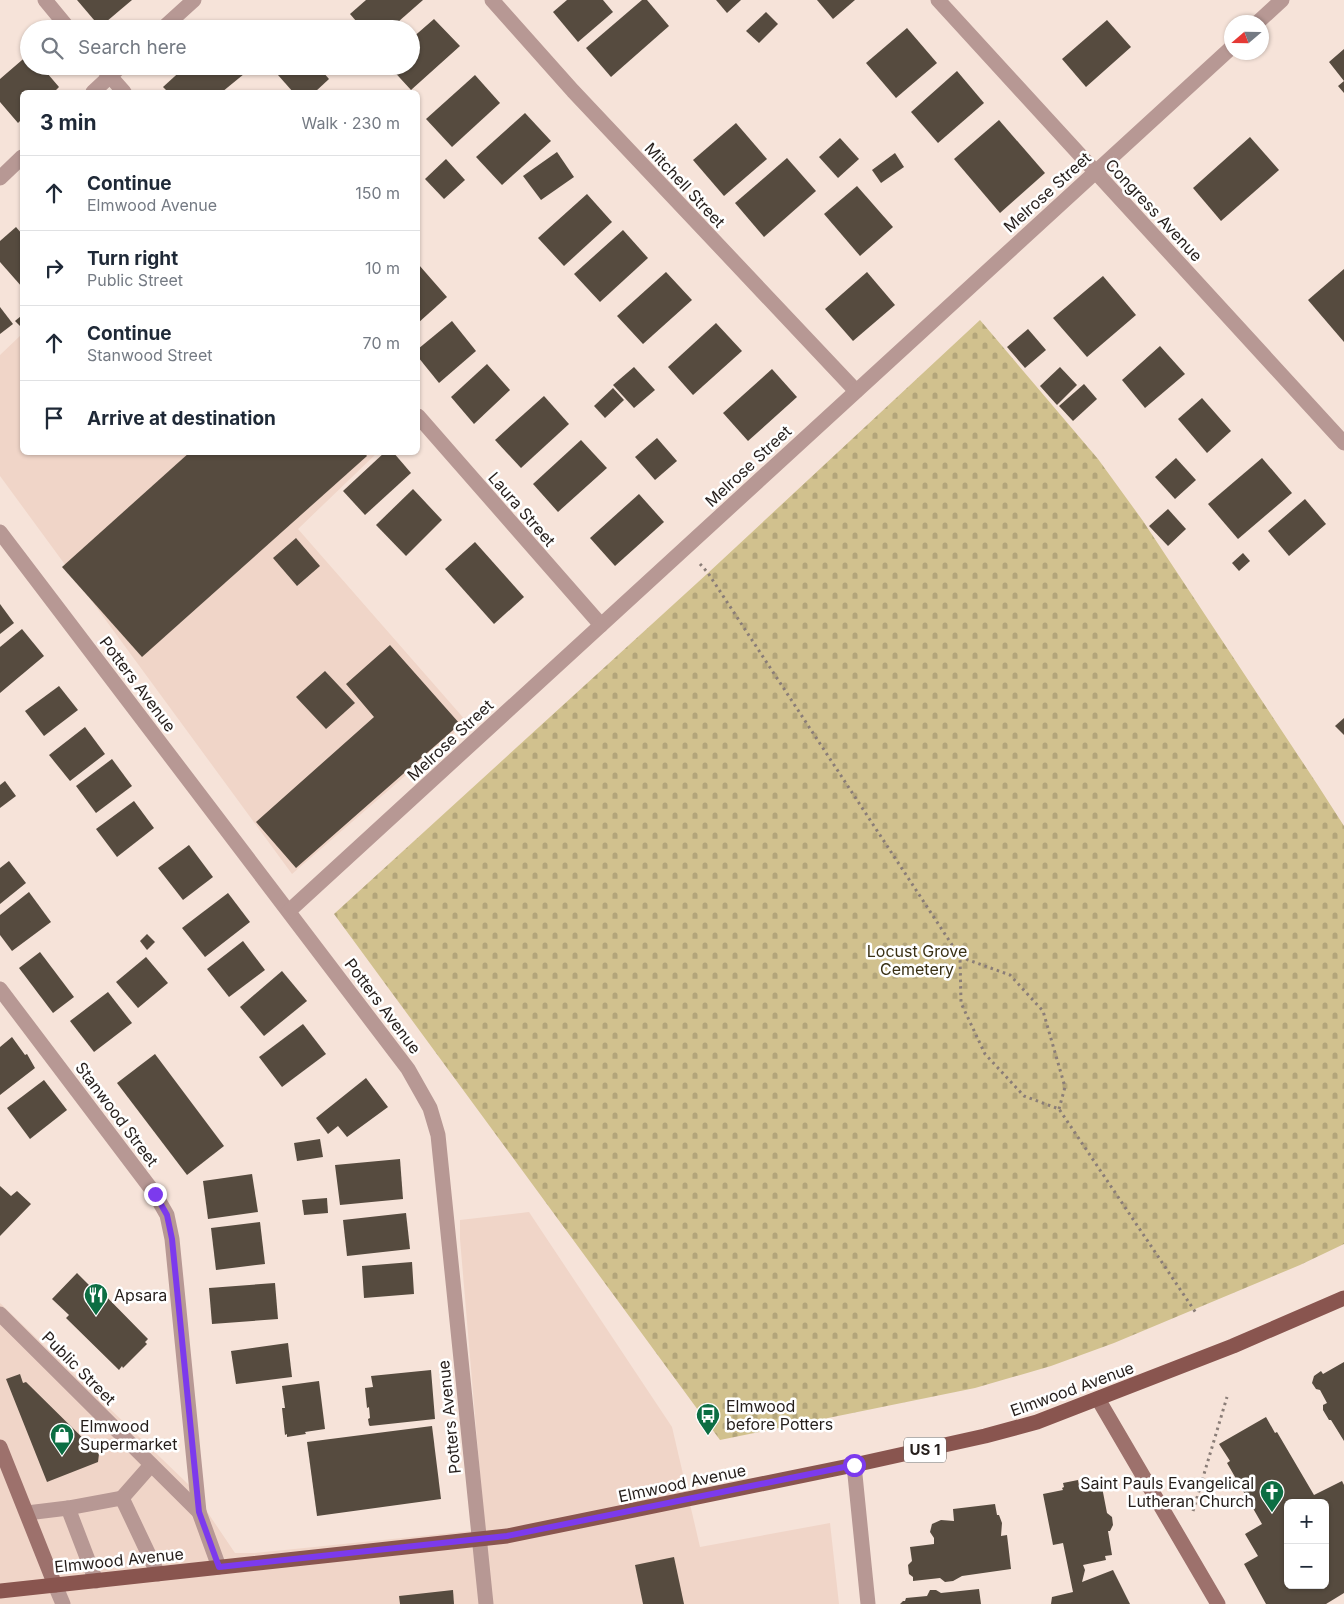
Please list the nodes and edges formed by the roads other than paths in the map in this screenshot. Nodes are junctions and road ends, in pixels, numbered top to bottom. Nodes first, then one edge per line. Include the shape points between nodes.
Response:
1 (45, 0) edge
2 (194, 0) edge
3 (492, 0) edge
4 (938, 0) edge
5 (1282, 0) edge
6 (1266, 15) edge
7 (62, 20) edge
8 (172, 20) edge
9 (1224, 53) edge
10 (103, 75) edge
11 (108, 75) edge
12 (94, 90) edge
13 (122, 90) edge
14 (20, 159) edge
15 (1095, 172) junction
16 (0, 178) edge
17 (856, 391) junction
18 (420, 418) edge
19 (1344, 443) edge
20 (0, 532) edge
21 (601, 625) junction
22 (289, 912) junction
23 (0, 989) edge
24 (1344, 1298) edge
25 (0, 1314) edge
26 (1098, 1399) junction
27 (0, 1447) edge
28 (152, 1465) junction
29 (854, 1465) junction
30 (122, 1498) junction
31 (68, 1508) junction
32 (199, 1512) junction
33 (27, 1513) junction
34 (480, 1540) junction
35 (219, 1567) junction
36 (158, 1574) junction
37 (96, 1580) junction
38 (56, 1585) junction
39 (0, 1591) edge
40 (63, 1604) edge
41 (486, 1604) edge
42 (868, 1604) edge
43 (1218, 1604) edge

1 - 7 street
2 - 8 street
3 - 17 street, Mitchell Street
4 - 15 street, Congress Avenue
5 - 6 street
9 - 15 street, Melrose Street
10 - 12 street
11 - 13 street
14 - 16 street
15 - 17 street, Melrose Street
15 - 19 street, Congress Avenue
17 - 21 street, Melrose Street
18 - 21 street, Laura Street
20 - 22 street, Potters Avenue
21 - 22 street, Melrose Street
22 - 34 street, Potters Avenue via 408,1068 430,1108 438,1135
23 - 32 street, Stanwood Street via 155,1194 167,1215
24 - 26 main road, Elmwood Avenue / US 1
25 - 28 street, Public Street
26 - 29 main road, Elmwood Avenue / US 1 via 1012,1430
26 - 43 main road
27 - 33 main road
28 - 30 street
28 - 32 street, Public Street
29 - 34 main road, Elmwood Avenue / US 1
29 - 42 street
30 - 31 street
30 - 36 street
31 - 33 street
31 - 37 street
32 - 35 street, Public Street
33 - 38 main road
34 - 35 main road, Elmwood Avenue / US 1
34 - 41 street, Potters Avenue
35 - 36 main road, Elmwood Avenue / US 1
36 - 37 main road, Elmwood Avenue / US 1
37 - 38 main road, Elmwood Avenue / US 1
38 - 39 main road, Elmwood Avenue / US 1
38 - 40 street

